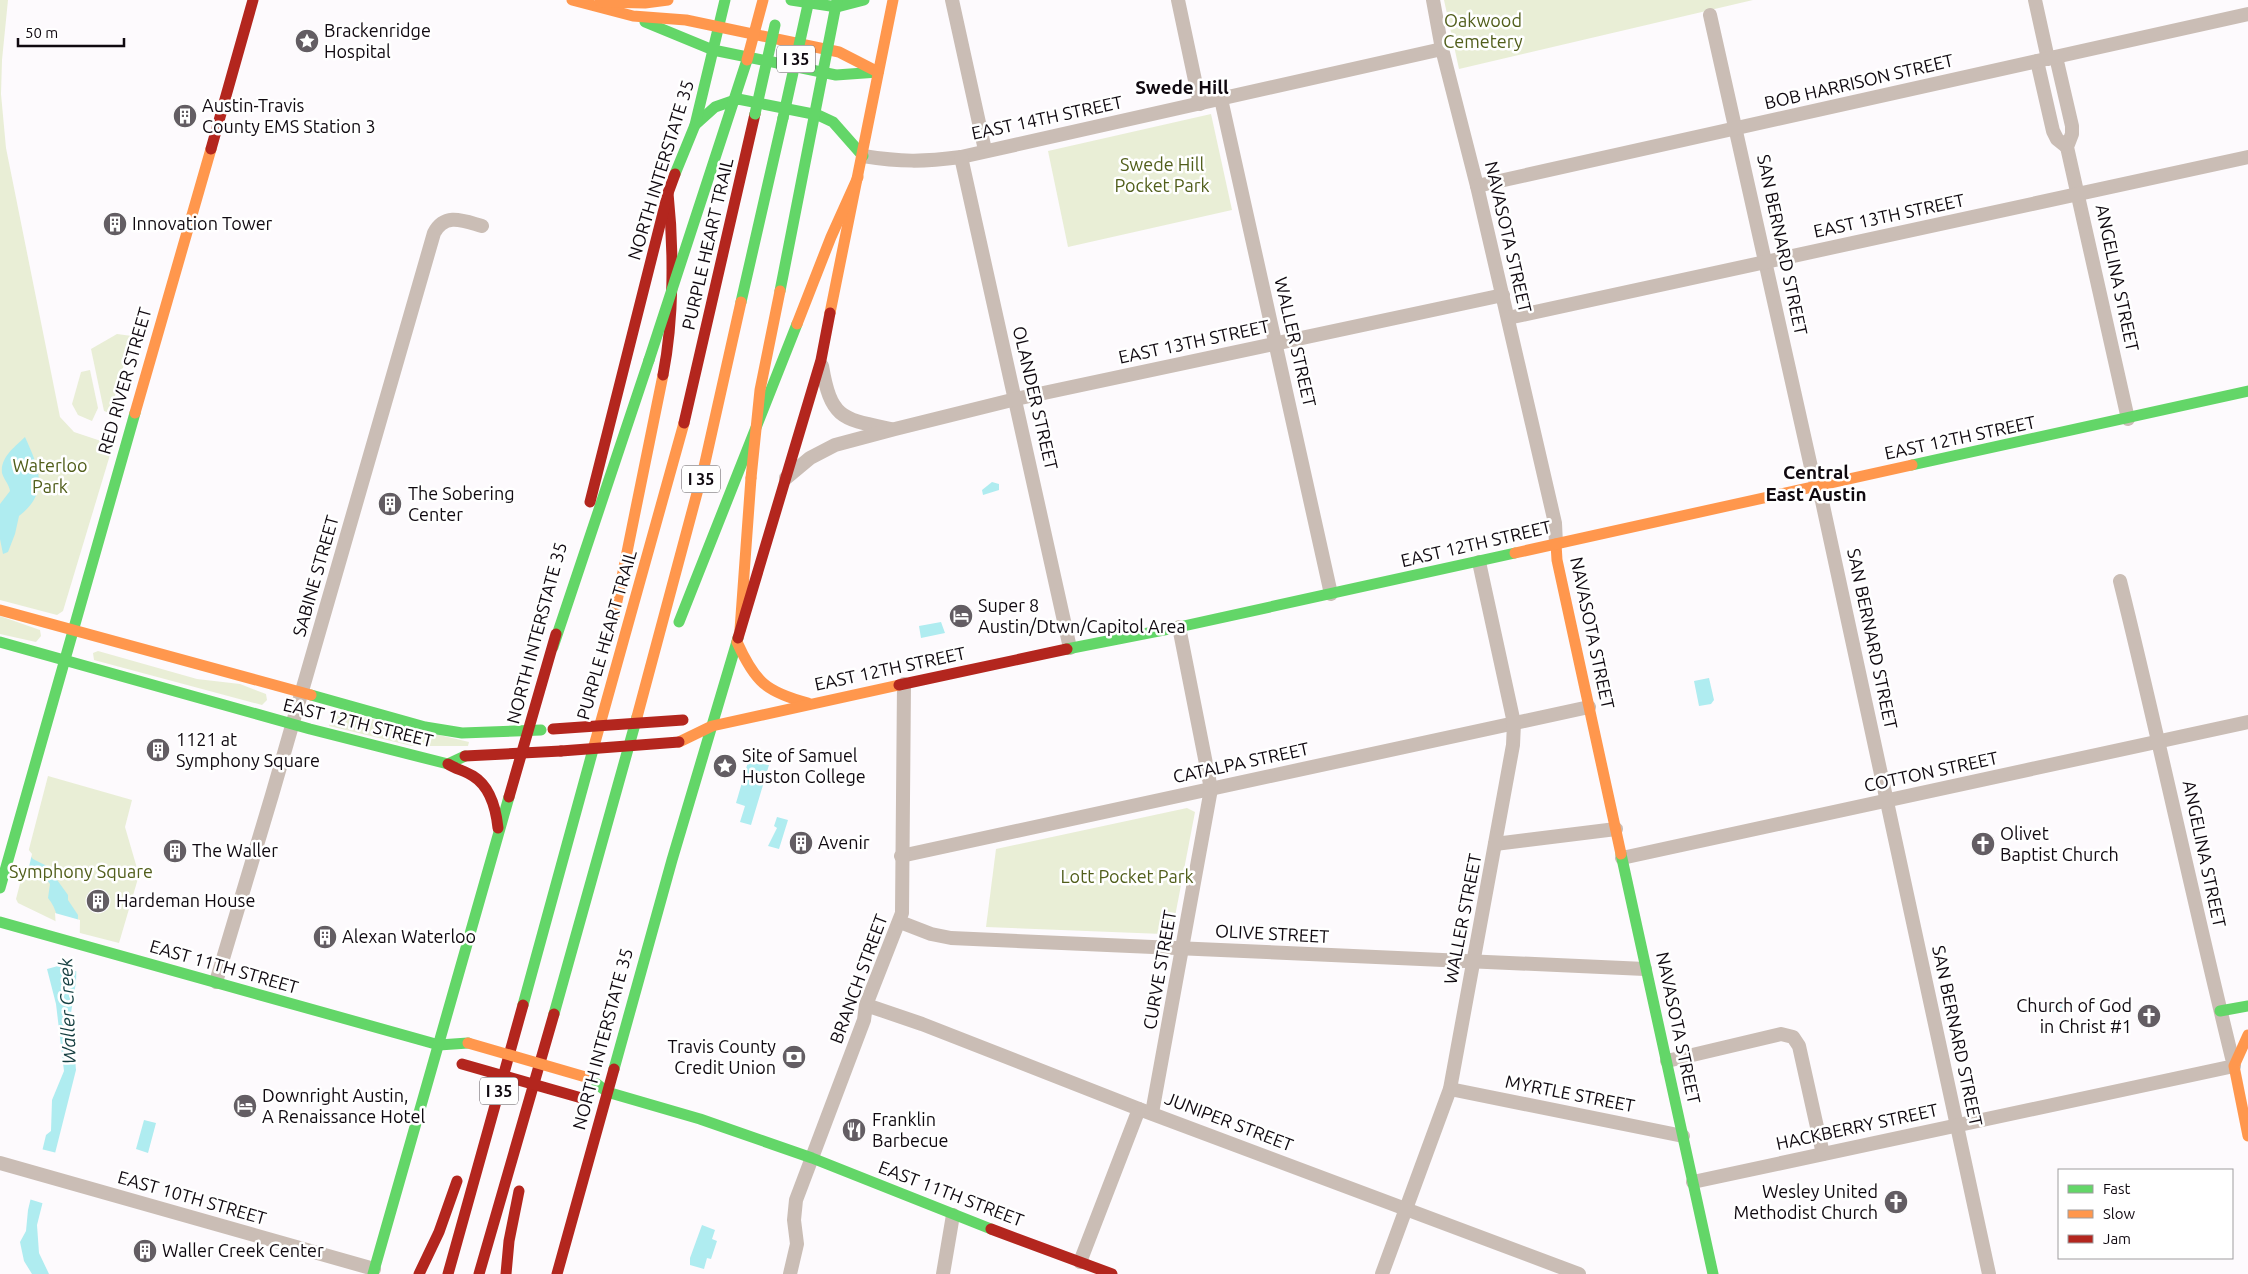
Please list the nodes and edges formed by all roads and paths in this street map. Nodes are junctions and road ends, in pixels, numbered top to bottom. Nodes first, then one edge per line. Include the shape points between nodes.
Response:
1 (252, 0) edge
2 (574, 0) edge
3 (668, 0) edge
4 (725, 0) edge
5 (763, 0) edge
6 (791, 0) edge
7 (809, 0) edge
8 (837, 0) edge
9 (864, 0) edge
10 (892, 0) edge
11 (952, 0) edge
12 (1178, 0) edge
13 (1433, 0) edge
14 (2035, 0) edge
15 (778, 10) dead end
16 (2248, 14) edge
17 (1710, 15) dead end
18 (633, 16) junction
19 (719, 27) junction
20 (1442, 49) junction
21 (713, 50) junction
22 (2047, 59) junction
23 (878, 72) junction
24 (1221, 99) junction
25 (1200, 104) junction
26 (695, 125) junction
27 (1737, 128) junction
28 (2067, 147) junction
29 (985, 150) junction
30 (863, 156) junction
31 (2248, 156) edge
32 (961, 157) junction
33 (858, 177) junction
34 (1477, 186) junction
35 (668, 193) junction
36 (2079, 195) junction
37 (482, 226) dead end
38 (1766, 262) junction
39 (1503, 295) junction
40 (1508, 318) junction
41 (1276, 344) junction
42 (821, 360) junction
43 (2248, 391) edge
44 (1016, 399) junction
45 (2128, 418) junction
46 (895, 429) junction
47 (786, 478) junction
48 (1818, 487) junction
49 (1556, 544) junction
50 (1479, 562) junction
51 (2120, 581) dead end
52 (1331, 594) junction
53 (0, 610) edge
54 (1179, 628) junction
55 (72, 630) junction
56 (611, 630) dead end
57 (676, 630) dead end
58 (740, 630) junction
59 (0, 642) edge
60 (737, 642) junction
61 (553, 647) junction
62 (1070, 648) junction
63 (65, 660) junction
64 (904, 684) junction
65 (301, 692) junction
66 (812, 704) junction
67 (1589, 707) junction
68 (654, 712) dead end
69 (589, 714) dead end
70 (2248, 722) edge
71 (1514, 723) junction
72 (292, 724) junction
73 (712, 726) junction
74 (528, 732) junction
75 (2160, 741) junction
76 (522, 754) junction
77 (641, 757) dead end
78 (448, 764) junction
79 (633, 775) dead end
80 (1211, 789) junction
81 (1888, 800) junction
82 (571, 828) junction
83 (1616, 829) junction
84 (499, 835) junction
85 (605, 837) junction
86 (1496, 844) junction
87 (901, 856) junction
88 (1622, 858) junction
89 (0, 888) edge
90 (548, 908) junction
91 (0, 922) edge
92 (900, 922) junction
93 (574, 942) junction
94 (1183, 949) junction
95 (1474, 962) junction
96 (1645, 969) junction
97 (216, 982) junction
98 (512, 1001) dead end
99 (866, 1005) junction
100 (2248, 1006) edge
101 (2220, 1011) junction
102 (2248, 1036) edge
103 (497, 1038) dead end
104 (439, 1046) junction
105 (1666, 1061) junction
106 (2234, 1066) junction
107 (484, 1084) dead end
108 (1450, 1089) junction
109 (607, 1092) junction
110 (542, 1103) dead end
111 (1146, 1111) junction
112 (1957, 1125) junction
113 (1682, 1136) junction
114 (2248, 1136) edge
115 (1823, 1154) junction
116 (812, 1158) junction
117 (0, 1163) edge
118 (461, 1167) dead end
119 (523, 1176) dead end
120 (1693, 1182) junction
121 (1405, 1210) junction
122 (953, 1215) junction
123 (1080, 1262) junction
124 (374, 1272) edge
125 (419, 1274) edge
126 (448, 1274) edge
127 (479, 1274) edge
128 (506, 1274) edge
129 (557, 1274) edge
130 (790, 1274) edge
131 (943, 1274) edge
132 (1112, 1274) edge
133 (1382, 1274) edge
134 (1579, 1274) edge
135 (1713, 1274) edge
136 (1989, 1274) edge

1 - 55 main road, RED RIVER STREET
2 - 3 main road via 645,3
2 - 18 main road
4 - 19 main road, NORTH INTERSTATE 35
5 - 61 main road, bridge via 743,74
6 - 9 main road via 836,9 851,7
7 - 85 main road, I 35, bridge via 704,467
8 - 58 main road, bridge via 760,390
10 - 23 main road, NORTH INTERSTATE 35
11 - 29 street
12 - 25 street
13 - 20 street, NAVASOTA STREET
14 - 22 street, ANGELINA STREET
15 - 82 main road, PURPLE HEART TRAIL / I 35, bridge via 692,393
16 - 22 street, BOB HARRISON STREET
17 - 27 street, SAN BERNARD STREET
18 - 19 main road via 686,20
18 - 21 main road
19 - 21 main road, NORTH INTERSTATE 35
19 - 23 main road via 839,52
20 - 24 street, EAST 14TH STREET
20 - 34 street, NAVASOTA STREET
21 - 23 main road via 836,75
21 - 26 main road, NORTH INTERSTATE 35
22 - 27 street, BOB HARRISON STREET
22 - 28 street, ANGELINA STREET via 2072,126
22 - 28 street, ANGELINA STREET via 2053,131
23 - 30 main road, NORTH INTERSTATE 35
24 - 25 street, EAST 14TH STREET
24 - 41 street, WALLER STREET
25 - 29 street, EAST 14TH STREET
26 - 30 main road via 715,107 738,99 818,115 832,122
26 - 35 main road, NORTH INTERSTATE 35
27 - 34 street, BOB HARRISON STREET
27 - 38 street, SAN BERNARD STREET
28 - 36 street, ANGELINA STREET
29 - 32 street, EAST 14TH STREET
30 - 32 street, EAST 14TH STREET via 904,162
30 - 33 main road, NORTH INTERSTATE 35
31 - 36 street, EAST 13TH STREET
32 - 44 street, OLANDER STREET
33 - 42 main road, NORTH INTERSTATE 35
33 - 57 main road via 831,237
34 - 39 street, NAVASOTA STREET
35 - 56 main road via 672,239 668,348
35 - 61 main road, NORTH INTERSTATE 35
36 - 38 street, EAST 13TH STREET
36 - 45 street, ANGELINA STREET
37 - 65 street, SABINE STREET via 450,219 437,226 434,233
38 - 40 street, EAST 13TH STREET
38 - 48 street, SAN BERNARD STREET
39 - 40 street, NAVASOTA STREET
39 - 41 street, EAST 13TH STREET
40 - 49 street, NAVASOTA STREET via 1555,523
41 - 44 street, EAST 13TH STREET
41 - 52 street, WALLER STREET
42 - 46 street, EAST 13TH STREET via 827,395 837,411 855,422
42 - 47 main road, NORTH INTERSTATE 35
43 - 45 main road, EAST 12TH STREET
44 - 46 street, EAST 13TH STREET
44 - 62 street, OLANDER STREET
45 - 48 main road, EAST 12TH STREET
46 - 47 street, EAST 13TH STREET via 835,446 810,458
47 - 58 main road, NORTH INTERSTATE 35
48 - 49 main road, EAST 12TH STREET
48 - 81 street, SAN BERNARD STREET
49 - 50 main road, EAST 12TH STREET
49 - 67 main road, NAVASOTA STREET
50 - 52 main road, EAST 12TH STREET
50 - 71 street, WALLER STREET
51 - 75 street, ANGELINA STREET
52 - 54 main road, EAST 12TH STREET
53 - 55 main road, EAST 12TH STREET
54 - 62 main road, EAST 12TH STREET
54 - 80 street, CURVE STREET
55 - 63 main road, RED RIVER STREET
55 - 65 main road, EAST 12TH STREET
58 - 60 main road, NORTH INTERSTATE 35
59 - 63 main road, EAST 12TH STREET
60 - 66 main road via 764,687 775,695
60 - 73 main road, NORTH INTERSTATE 35
61 - 74 main road, NORTH INTERSTATE 35
62 - 64 main road, EAST 12TH STREET
63 - 72 main road, EAST 12TH STREET
63 - 89 main road, RED RIVER STREET
64 - 66 main road, EAST 12TH STREET
64 - 87 street, BRANCH STREET
65 - 72 street, SABINE STREET
65 - 74 main road, EAST 12TH STREET via 425,727 462,733
66 - 73 main road, EAST 12TH STREET
67 - 71 street, CATALPA STREET
67 - 83 main road, NAVASOTA STREET
68 - 77 main road
69 - 82 main road via 575,766
70 - 75 street, COTTON STREET
71 - 80 street, CATALPA STREET
71 - 86 street, WALLER STREET
72 - 78 main road, EAST 12TH STREET
72 - 97 street, SABINE STREET
73 - 74 main road, EAST 12TH STREET, bridge via 683,720
73 - 76 main road, EAST 12TH STREET, bridge via 679,742
73 - 109 main road, NORTH INTERSTATE 35
74 - 76 main road, NORTH INTERSTATE 35
75 - 81 street, COTTON STREET
75 - 101 street, ANGELINA STREET
76 - 78 main road, EAST 12TH STREET via 464,756
76 - 84 main road, NORTH INTERSTATE 35
78 - 84 main road via 472,776 490,795 496,808
79 - 85 main road
80 - 87 street, CATALPA STREET
80 - 94 street, CURVE STREET
81 - 88 street, COTTON STREET
81 - 112 street, SAN BERNARD STREET
82 - 90 main road, PURPLE HEART TRAIL / I 35
83 - 86 street
83 - 88 main road, NAVASOTA STREET
84 - 104 main road, NORTH INTERSTATE 35
85 - 93 main road, I 35
86 - 95 street, WALLER STREET
87 - 92 street, BRANCH STREET
88 - 96 main road, NAVASOTA STREET
90 - 98 main road
90 - 126 main road, PURPLE HEART TRAIL / I 35
91 - 97 main road, EAST 11TH STREET
92 - 94 street, OLIVE STREET via 951,938
92 - 99 street, BRANCH STREET
93 - 110 main road via 556,1053
93 - 127 main road, I 35
94 - 95 street, OLIVE STREET
94 - 111 street, CURVE STREET
95 - 96 street, OLIVE STREET
95 - 108 street, WALLER STREET
96 - 105 main road, NAVASOTA STREET
97 - 104 main road, EAST 11TH STREET
99 - 111 street, JUNIPER STREET
99 - 116 street, BRANCH STREET via 864,1020
100 - 101 main road
101 - 106 street, ANGELINA STREET
102 - 106 main road
103 - 107 main road
104 - 109 main road, EAST 11TH STREET, bridge via 468,1043 589,1078
104 - 109 main road, EAST 11TH STREET, bridge via 462,1064 585,1099
104 - 124 main road, NORTH INTERSTATE 35
105 - 113 main road, NAVASOTA STREET
105 - 115 street via 1781,1034 1793,1036 1800,1046
106 - 112 street, HACKBERRY STREET
106 - 114 main road, ANGELINA STREET
108 - 113 street, MYRTLE STREET
108 - 121 street, WALLER STREET
109 - 116 main road, EAST 11TH STREET via 700,1119
109 - 129 main road, NORTH INTERSTATE 35
111 - 121 street, JUNIPER STREET
111 - 123 street, CURVE STREET
112 - 115 street, HACKBERRY STREET
112 - 136 street, SAN BERNARD STREET
113 - 120 main road, NAVASOTA STREET
115 - 120 street, HACKBERRY STREET
116 - 122 main road, EAST 11TH STREET
116 - 130 street, BRANCH STREET via 802,1179 794,1210 797,1244
117 - 124 street, EAST 10TH STREET
118 - 125 main road via 439,1232
119 - 128 main road
120 - 135 main road, NAVASOTA STREET
121 - 133 street, WALLER STREET
121 - 134 street, JUNIPER STREET
122 - 123 main road, EAST 11TH STREET
122 - 131 street
123 - 132 main road, EAST 11TH STREET

